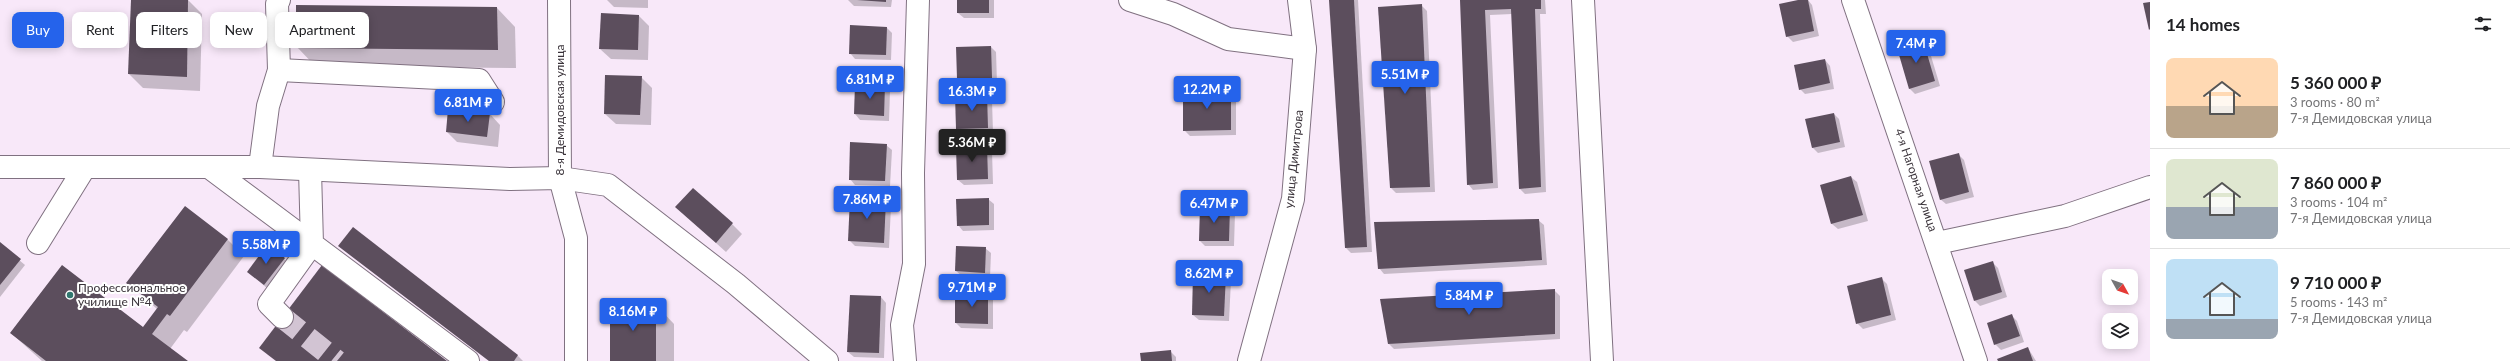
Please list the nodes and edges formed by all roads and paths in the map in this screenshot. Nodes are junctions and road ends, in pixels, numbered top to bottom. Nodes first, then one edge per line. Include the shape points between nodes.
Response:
1 (279, 0) edge
2 (559, 0) edge
3 (918, 0) edge
4 (1130, 0) edge
5 (1299, 0) edge
6 (1583, 0) edge
7 (1853, 0) edge
8 (1304, 49) junction
9 (278, 70) junction
10 (493, 102) dead end
11 (0, 167) edge
12 (85, 167) junction
13 (260, 167) junction
14 (210, 168) junction
15 (310, 170) junction
16 (560, 178) junction
17 (2150, 187) edge
18 (38, 243) dead end
19 (1938, 243) junction
20 (312, 244) junction
21 (282, 317) tunnel mouth
22 (468, 361) edge
23 (576, 361) edge
24 (827, 361) edge
25 (905, 361) edge
26 (1249, 361) edge
27 (1602, 361) edge
28 (1976, 361) edge

1 - 9 street
2 - 16 street, 8-я Демидовская улица
3 - 25 street via 913,173 914,264 902,325
4 - 8 street via 1173,14 1228,39
5 - 8 street, улица Димитрова
6 - 27 street
7 - 19 street, 4-я Нагорная улица
8 - 26 street, улица Димитрова via 1292,199
9 - 10 street via 479,80
9 - 13 street via 268,106
11 - 12 street
12 - 14 street
12 - 18 street
13 - 14 street
13 - 15 street
14 - 20 street
15 - 16 street via 510,179
15 - 20 street
16 - 23 street, 8-я Демидовская улица via 576,238
16 - 24 street via 608,185 736,284
17 - 19 street via 2065,216
19 - 28 street, 4-я Нагорная улица
20 - 21 street via 269,304
20 - 22 street

